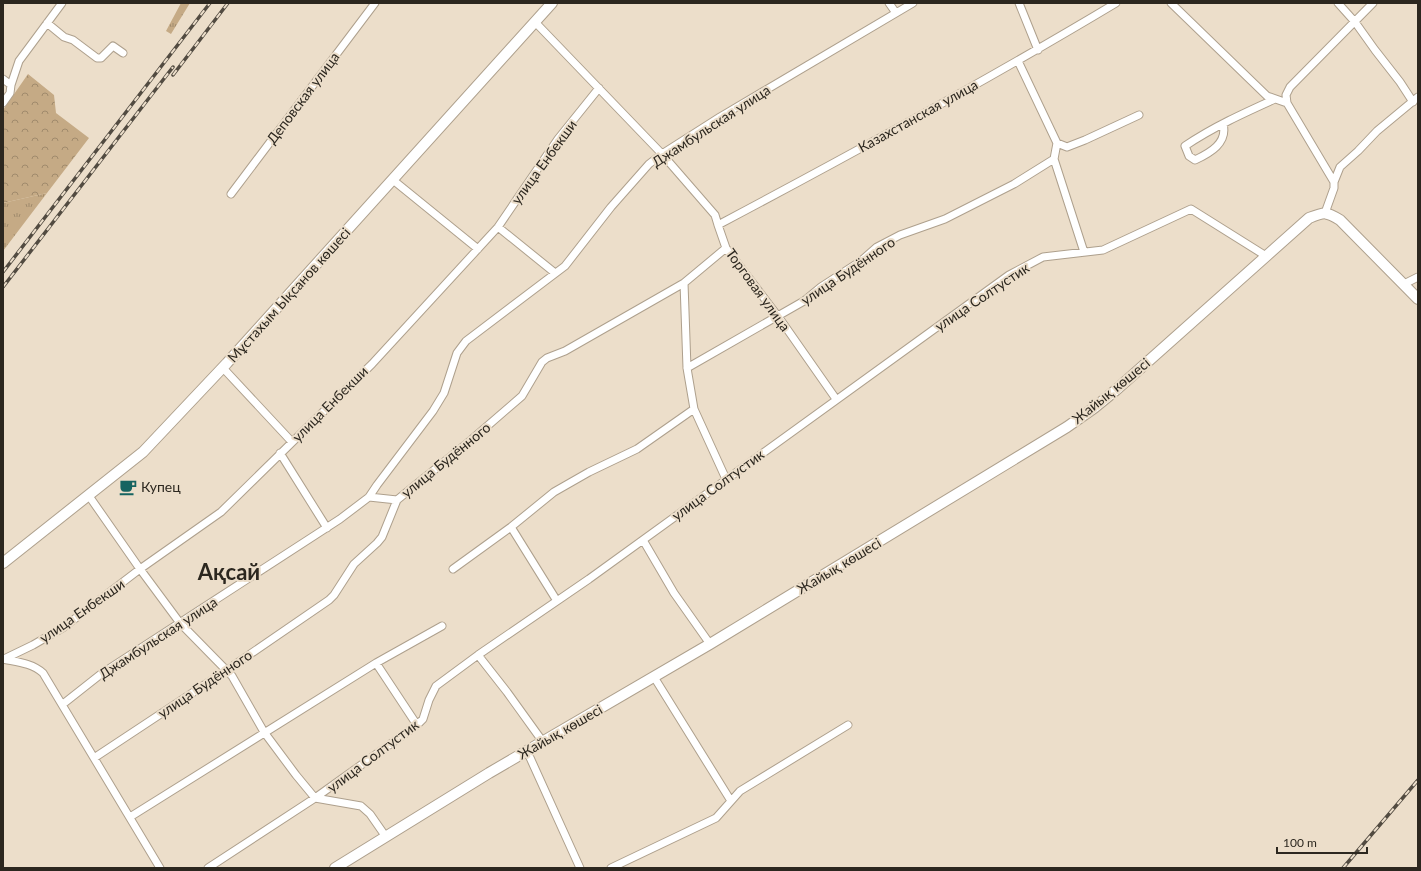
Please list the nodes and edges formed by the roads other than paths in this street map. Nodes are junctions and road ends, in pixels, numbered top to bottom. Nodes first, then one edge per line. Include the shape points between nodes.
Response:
1 (62, 3) edge
2 (375, 3) edge
3 (552, 3) edge
4 (889, 3) edge
5 (913, 3) edge
6 (1019, 3) edge
7 (1116, 3) edge
8 (1171, 3) edge
9 (1338, 3) edge
10 (1373, 3) edge
11 (896, 13) junction
12 (535, 22) junction
13 (1355, 22) junction
14 (48, 23) junction
15 (1038, 50) junction
16 (123, 53) dead end
17 (1018, 61) junction
18 (3, 79) edge
19 (11, 85) junction
20 (599, 88) junction
21 (1275, 99) junction
22 (1416, 99) edge
23 (3, 103) edge
24 (1287, 103) junction
25 (1139, 115) dead end
26 (1223, 124) junction
27 (1057, 143) junction
28 (662, 154) junction
29 (1054, 159) junction
30 (393, 180) junction
31 (1334, 182) junction
32 (231, 194) dead end
33 (1326, 213) junction
34 (718, 225) junction
35 (498, 227) junction
36 (726, 248) junction
37 (478, 249) junction
38 (1084, 252) junction
39 (1266, 256) junction
40 (554, 273) junction
41 (1418, 277) edge
42 (684, 283) junction
43 (1404, 284) junction
44 (1418, 299) edge
45 (778, 317) junction
46 (223, 368) junction
47 (687, 368) junction
48 (836, 399) junction
49 (694, 409) junction
50 (292, 442) junction
51 (280, 453) junction
52 (726, 480) junction
53 (89, 496) junction
54 (369, 497) junction
55 (397, 500) junction
56 (511, 527) junction
57 (327, 528) junction
58 (643, 540) junction
59 (3, 563) edge
60 (140, 569) junction
61 (453, 569) dead end
62 (557, 601) junction
63 (180, 623) junction
64 (442, 626) dead end
65 (710, 644) junction
66 (478, 655) junction
67 (3, 659) edge
68 (376, 663) junction
69 (227, 670) junction
70 (654, 676) junction
71 (63, 704) junction
72 (417, 725) junction
73 (848, 725) dead end
74 (264, 732) junction
75 (543, 742) junction
76 (527, 751) junction
77 (94, 758) junction
78 (315, 798) junction
79 (731, 800) junction
80 (130, 817) junction
81 (386, 837) junction
82 (160, 868) edge
83 (208, 868) edge
84 (335, 868) edge
85 (580, 868) edge
86 (611, 868) edge

1 - 14 street
2 - 32 street, Деповская улица
3 - 12 street, Мұстахым Ықсанов көшесі
4 - 11 street
5 - 11 street, Джамбульская улица
6 - 15 street
7 - 15 street, Казахстанская улица
8 - 21 street via 1267,96
9 - 13 street
10 - 13 street
11 - 28 street, Джамбульская улица
12 - 20 street, Торговая улица
12 - 30 street, Мұстахым Ықсанов көшесі
13 - 22 street
13 - 24 street via 1290,87 1286,95
14 - 16 street via 64,37 73,40 97,58 101,58 113,46
14 - 19 street via 19,61
15 - 17 street, Казахстанская улица
17 - 27 street
17 - 34 street, Казахстанская улица
18 - 19 street
19 - 23 street via 10,93
20 - 28 street, Торговая улица
20 - 35 street, улица Енбекши via 558,139
21 - 24 street
21 - 26 street
22 - 31 street via 1377,131 1340,167
24 - 31 street
25 - 27 street via 1067,147
26 - 26 street via 1185,146 1189,156 1195,160 1205,156 1220,144
27 - 29 street
28 - 34 street, Торговая улица via 715,215
28 - 40 street, Джамбульская улица via 649,164 611,207 565,266
29 - 38 street
29 - 45 street, улица Будённого via 1014,184 946,219 900,235 877,247 862,261
30 - 37 street
30 - 46 street, Мұстахым Ықсанов көшесі
31 - 33 street
33 - 39 street, Жайық көшесі via 1309,218
33 - 43 street via 1340,220
34 - 36 street, Торговая улица
35 - 37 street, улица Енбекши
35 - 40 street
36 - 42 street, улица Будённого
36 - 45 street, Торговая улица
37 - 50 street, улица Енбекши via 372,364
38 - 39 street, улица Солтустик via 1103,250 1191,209
38 - 48 street, улица Солтустик via 1043,257 1009,275
39 - 65 street, Жайық көшесі via 1094,408
40 - 54 street, Джамбульская улица via 466,341 457,353 444,393 433,411
41 - 43 street
42 - 47 street
42 - 55 street, улица Будённого via 565,352 547,358 522,396
43 - 44 street
45 - 47 street, улица Будённого
45 - 48 street, Торговая улица
46 - 50 street
46 - 53 street, Мұстахым Ықсанов көшесі via 143,452
47 - 49 street
48 - 52 street, улица Солтустик
49 - 52 street
49 - 56 street via 637,448 554,492
50 - 51 street, улица Енбекши
51 - 57 street
51 - 60 street, улица Енбекши via 221,512
52 - 58 street, улица Солтустик
53 - 59 street, Мұстахым Ықсанов көшесі
53 - 60 street
54 - 55 street
54 - 57 street, Джамбульская улица
55 - 69 street, улица Будённого via 382,537 354,564 334,595
56 - 61 street
56 - 62 street
57 - 63 street, Джамбульская улица
58 - 62 street, улица Солтустик
58 - 65 street via 674,593
60 - 63 street
60 - 67 street, улица Енбекши via 64,627
62 - 66 street, улица Солтустик
63 - 69 street
63 - 71 street, Джамбульская улица via 101,674
64 - 68 street
65 - 70 street, Жайық көшесі
66 - 72 street, улица Солтустик via 436,686 423,719
66 - 75 street
67 - 71 street via 38,668
68 - 72 street
68 - 74 street
69 - 74 street
69 - 77 street, улица Будённого
70 - 75 street, Жайық көшесі
70 - 79 street
71 - 77 street
72 - 78 street, улица Солтустик
73 - 79 street via 740,791
74 - 78 street
74 - 80 street
75 - 76 street, Жайық көшесі
76 - 81 street, Жайық көшесі
76 - 85 street
77 - 80 street
78 - 81 street via 361,806
78 - 83 street, улица Солтустик
79 - 86 street via 716,818
80 - 82 street
81 - 84 street, Жайық көшесі

